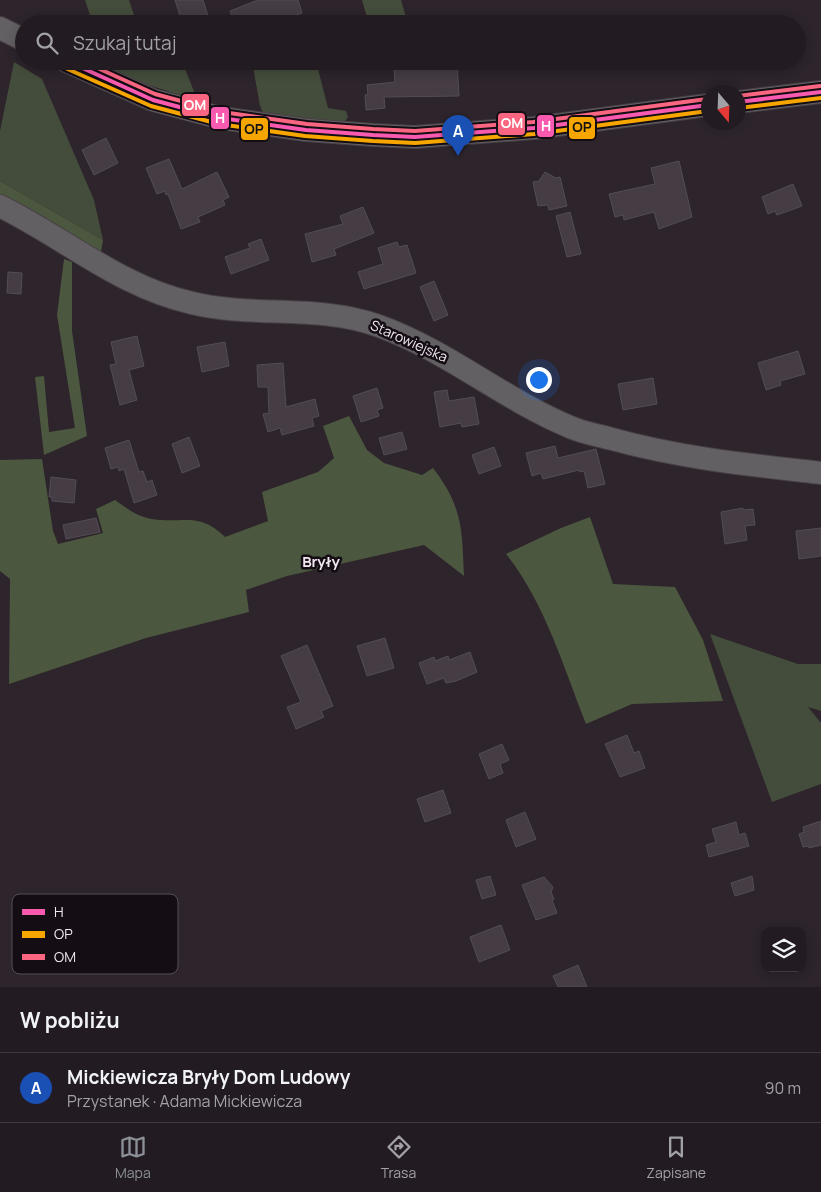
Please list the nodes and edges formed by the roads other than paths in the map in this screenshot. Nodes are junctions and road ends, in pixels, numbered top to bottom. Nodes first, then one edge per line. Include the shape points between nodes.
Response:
1 (0, 28) edge
2 (15, 36) edge
3 (86, 70) edge
4 (821, 92) edge
5 (746, 101) edge
6 (701, 106) edge
7 (0, 206) edge
8 (821, 473) edge

1 - 2 street
3 - 6 street via 153,100 221,118 372,135 415,137 534,128
4 - 5 street
7 - 8 street, Starowiejska via 98,264 162,295 214,308 301,311 347,317 443,355 514,400 573,428 640,447

